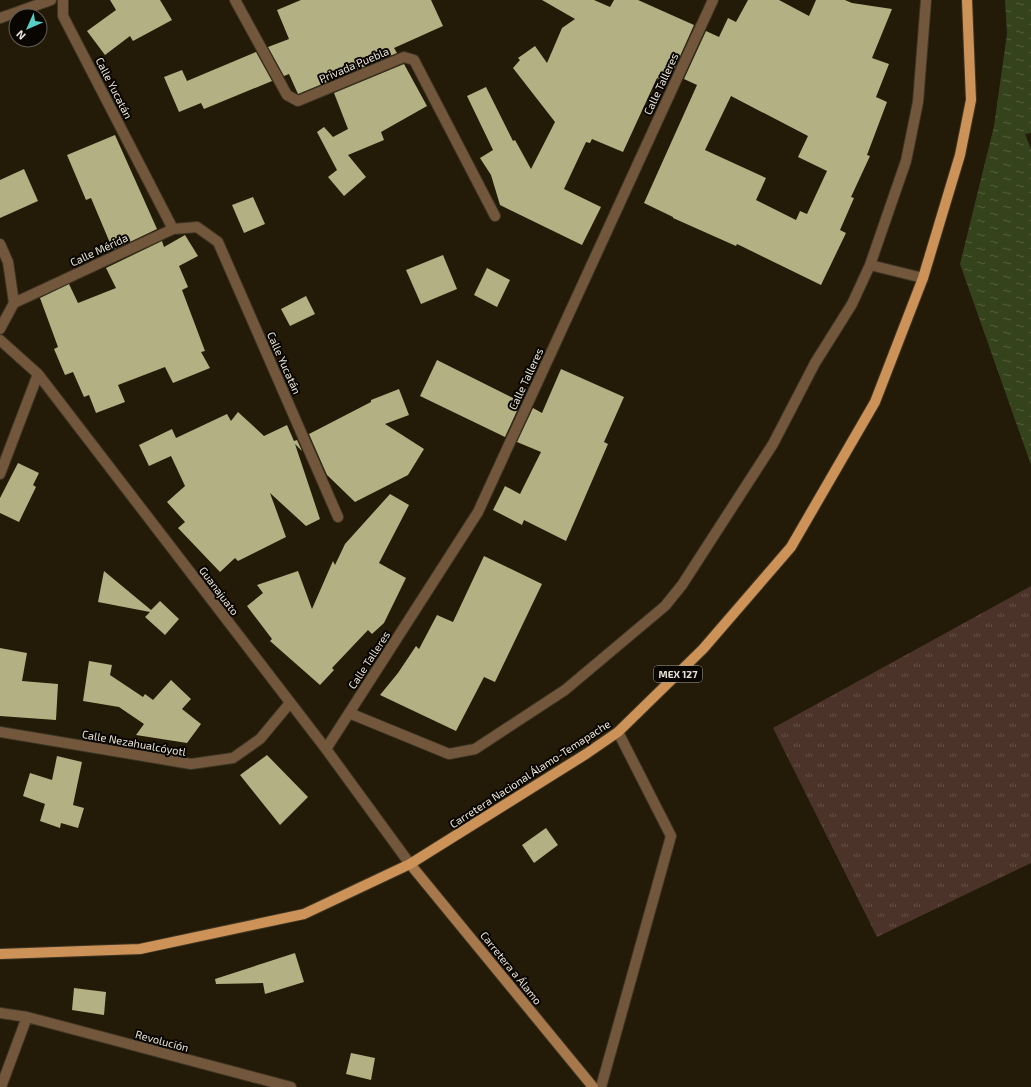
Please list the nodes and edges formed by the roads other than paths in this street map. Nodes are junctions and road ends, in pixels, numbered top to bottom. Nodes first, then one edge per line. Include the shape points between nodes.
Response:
1 (51, 0) edge
2 (63, 0) edge
3 (235, 0) edge
4 (713, 0) edge
5 (926, 0) edge
6 (967, 0) edge
7 (0, 18) edge
8 (495, 216) dead end
9 (197, 227) joint
10 (173, 229) junction
11 (0, 244) edge
12 (870, 265) junction
13 (923, 278) junction
14 (14, 303) junction
15 (0, 329) edge
16 (0, 340) edge
17 (38, 374) junction
18 (0, 474) edge
19 (338, 517) dead end
20 (290, 703) junction
21 (349, 713) junction
22 (0, 732) edge
23 (618, 732) junction
24 (326, 749) junction
25 (410, 864) junction
26 (0, 954) edge
27 (0, 1013) edge
28 (27, 1017) junction
29 (1, 1087) edge
30 (291, 1087) edge
31 (593, 1087) edge
32 (601, 1087) edge

1 - 7 street
2 - 10 street, Calle Yucatán via 63,16
3 - 8 street, Privada Puebla via 287,96 298,101 404,57 414,60
4 - 21 street, Calle Talleres via 478,512
5 - 12 street via 918,102 906,161
6 - 13 main road, Carretera Nacional Álamo-Temapache / MEX 127 via 971,100 960,155
9 - 10 street, Calle Mérida
9 - 19 street, Calle Yucatán via 218,242
10 - 14 street, Calle Mérida
11 - 14 street via 8,262
12 - 13 street
12 - 21 street via 852,304 815,364 773,444 682,586 665,606 565,690 475,749 449,754
13 - 23 main road, Carretera Nacional Álamo-Temapache / MEX 127 via 876,402 791,547 703,649
14 - 15 street
16 - 17 street, Guanajuato
17 - 18 street
17 - 20 street, Guanajuato
20 - 22 street, Calle Nezahualcóyotl via 260,739 233,758 191,764
20 - 24 street, Guanajuato
21 - 24 street, Calle Talleres
23 - 25 main road, Carretera Nacional Álamo-Temapache / MEX 127
23 - 32 street via 672,836
24 - 25 street, Guanajuato
25 - 26 main road, Carretera Nacional Álamo-Temapache / MEX 127 via 304,914 140,949
25 - 31 main road, Carretera a Álamo
27 - 28 street, Revolución
28 - 29 street
28 - 30 street, Revolución

